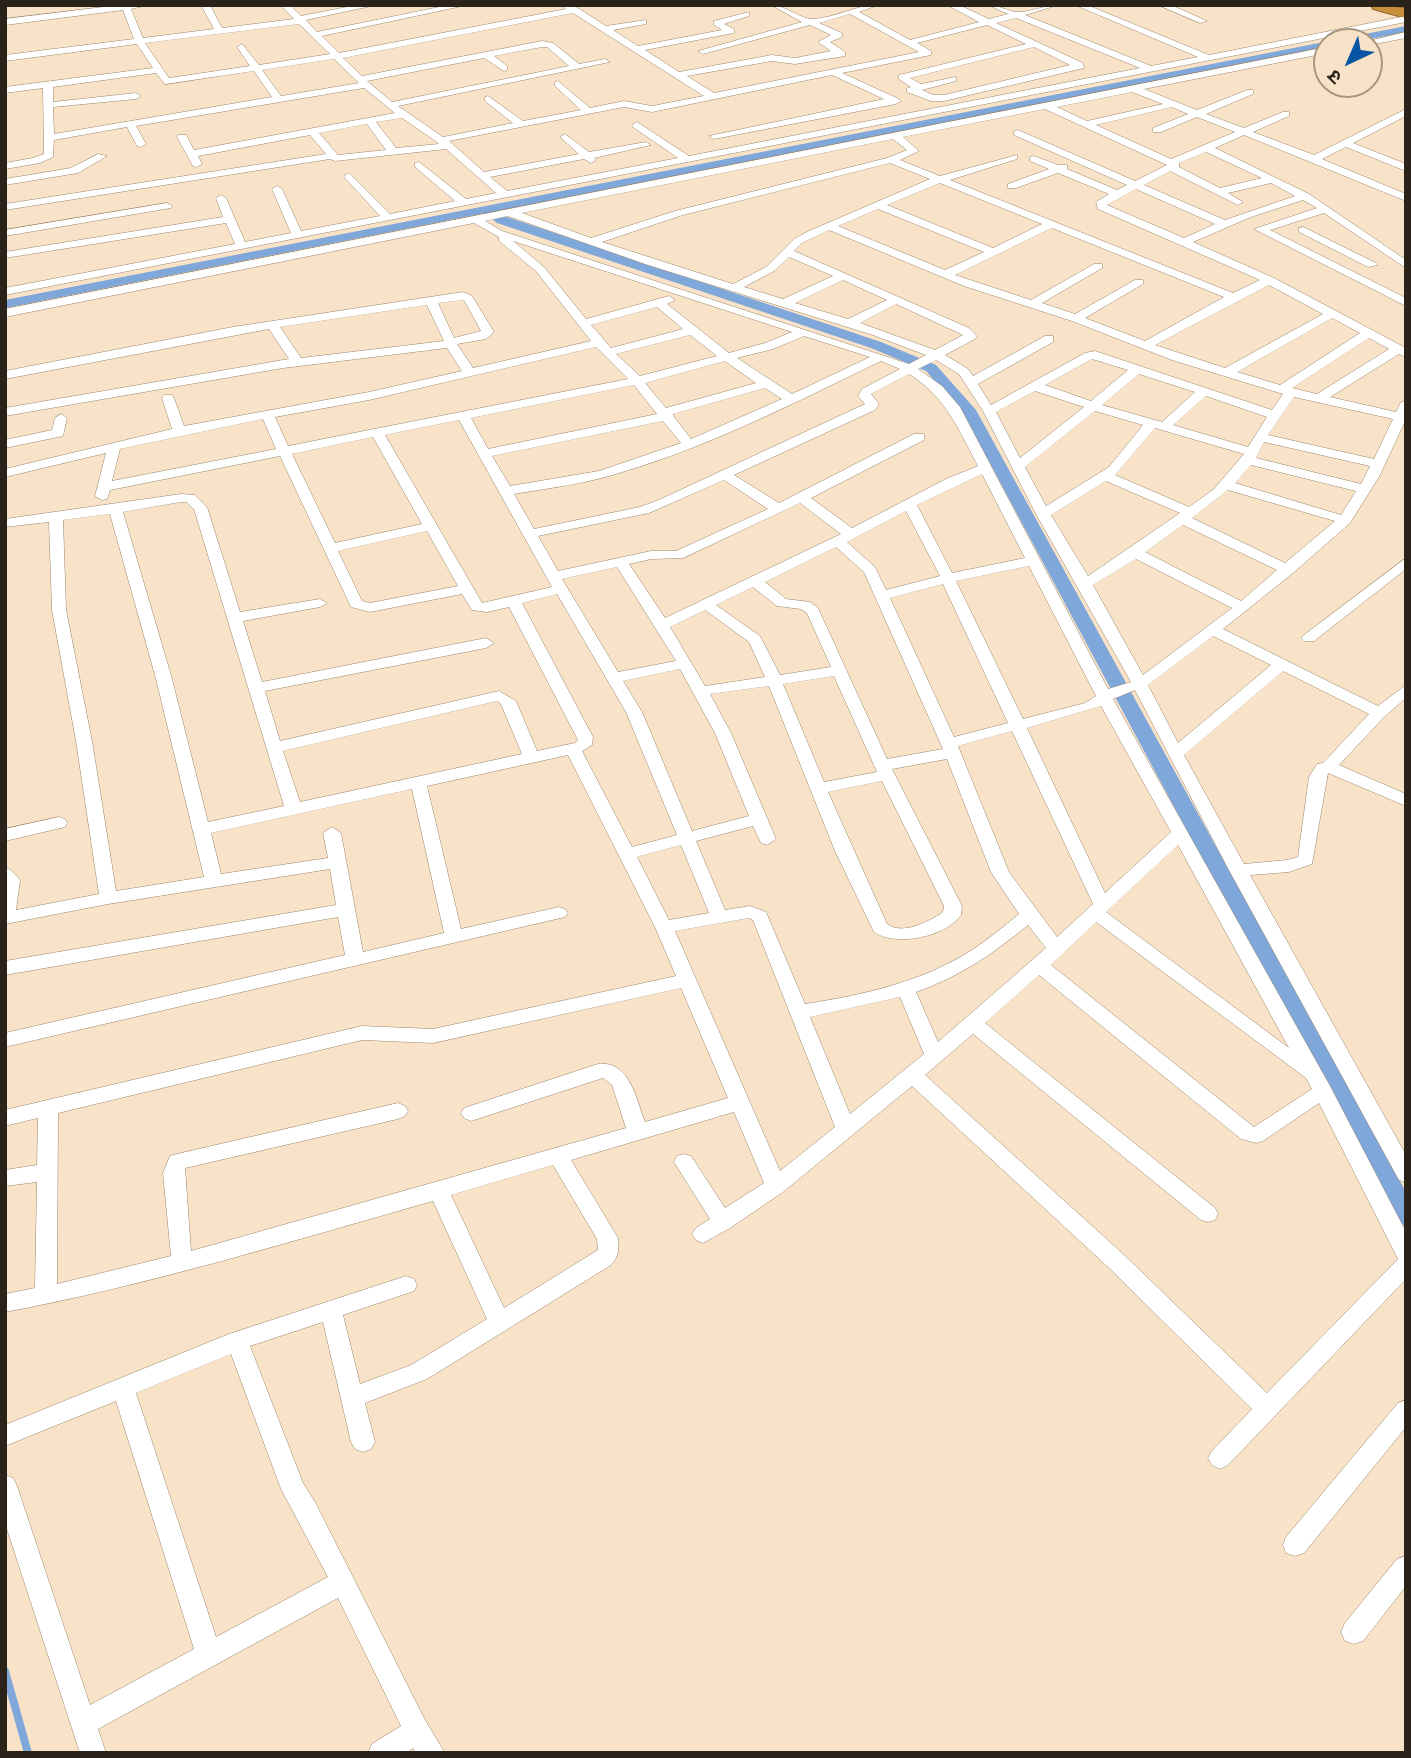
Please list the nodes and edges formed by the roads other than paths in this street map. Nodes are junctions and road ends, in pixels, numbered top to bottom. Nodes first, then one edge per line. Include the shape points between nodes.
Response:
1 (145, 5) edge
2 (205, 5) edge
3 (285, 5) edge
4 (372, 5) edge
5 (463, 5) edge
6 (951, 5) edge
7 (992, 5) edge
8 (1054, 5) edge
9 (1079, 5) edge
10 (1162, 5) edge
11 (1379, 5) edge
12 (1397, 5) edge
13 (775, 6) edge
14 (868, 6) edge
15 (126, 8) junction
16 (570, 8) edge
17 (851, 11) junction
18 (1406, 11) edge
19 (746, 14) dead end
20 (1016, 15) junction
21 (536, 18) junction
22 (1406, 19) edge
23 (300, 20) junction
24 (1203, 21) dead end
25 (5, 22) edge
26 (643, 22) dead end
27 (811, 22) junction
28 (989, 22) junction
29 (552, 28) dead end
30 (605, 29) junction
31 (219, 31) junction
32 (731, 31) junction
33 (315, 35) junction
34 (1406, 36) edge
35 (747, 39) junction
36 (1383, 40) edge
37 (140, 42) junction
38 (912, 42) junction
39 (1037, 44) junction
40 (242, 47) dead end
41 (637, 49) junction
42 (703, 51) dead end
43 (839, 52) junction
44 (1313, 53) edge
45 (486, 55) junction
46 (936, 55) junction
47 (337, 56) junction
48 (1208, 57) junction
49 (5, 58) edge
50 (605, 62) dead end
51 (957, 64) junction
52 (1080, 65) junction
53 (865, 67) junction
54 (257, 68) junction
55 (504, 68) dead end
56 (577, 68) junction
57 (1148, 68) junction
58 (160, 70) junction
59 (834, 72) junction
60 (678, 75) junction
61 (1107, 77) junction
62 (953, 79) dead end
63 (165, 81) junction
64 (362, 82) junction
65 (48, 84) junction
66 (558, 84) dead end
67 (916, 89) junction
68 (1134, 89) junction
69 (5, 90) edge
70 (173, 92) dead end
71 (1250, 92) dead end
72 (136, 96) dead end
73 (713, 97) junction
74 (890, 98) junction
75 (278, 99) junction
76 (488, 99) dead end
77 (49, 105) junction
78 (389, 105) junction
79 (1169, 105) junction
80 (1047, 106) junction
81 (588, 111) junction
82 (834, 112) junction
83 (1406, 112) edge
84 (925, 113) junction
85 (405, 114) junction
86 (1193, 114) junction
87 (1286, 114) dead end
88 (370, 121) junction
89 (130, 123) junction
90 (521, 124) junction
91 (1086, 124) junction
92 (637, 125) dead end
93 (856, 127) junction
94 (1157, 130) dead end
95 (312, 131) junction
96 (1018, 133) dead end
97 (1244, 133) junction
98 (714, 136) dead end
99 (895, 136) junction
100 (51, 137) junction
101 (182, 137) dead end
102 (565, 137) dead end
103 (444, 143) junction
104 (1345, 143) junction
105 (141, 144) dead end
106 (646, 145) dead end
107 (1209, 149) junction
108 (393, 152) junction
109 (191, 154) junction
110 (102, 156) dead end
111 (331, 156) junction
112 (585, 156) junction
113 (1013, 157) dead end
114 (687, 159) junction
115 (891, 159) junction
116 (1034, 159) dead end
117 (1314, 159) junction
118 (1079, 161) junction
119 (419, 165) dead end
120 (1172, 165) junction
121 (5, 166) edge
122 (1406, 168) edge
123 (1058, 169) junction
124 (782, 172) junction
125 (611, 174) junction
126 (204, 175) junction
127 (483, 175) junction
128 (349, 176) dead end
129 (1272, 179) junction
130 (938, 180) junction
131 (5, 182) edge
132 (1012, 186) dead end
133 (1135, 186) junction
134 (277, 189) dead end
135 (1218, 192) junction
136 (1118, 194) junction
137 (505, 195) junction
138 (1305, 196) junction
139 (221, 198) dead end
140 (1406, 198) edge
141 (464, 202) junction
142 (1238, 202) dead end
143 (877, 205) junction
144 (167, 206) dead end
145 (5, 208) edge
146 (1326, 209) junction
147 (387, 217) junction
148 (231, 219) junction
149 (491, 219) junction
150 (1224, 223) junction
151 (409, 224) junction
152 (1050, 225) junction
153 (828, 226) junction
154 (1303, 230) dead end
155 (5, 233) edge
156 (297, 235) junction
157 (1185, 241) junction
158 (589, 242) junction
159 (241, 246) junction
160 (122, 252) junction
161 (787, 252) junction
162 (994, 252) junction
163 (5, 255) edge
164 (1394, 257) junction
165 (1371, 265) junction
166 (1406, 265) edge
167 (1098, 266) dead end
168 (1344, 272) junction
169 (945, 275) junction
170 (843, 276) junction
171 (1270, 280) junction
172 (1139, 282) dead end
173 (734, 288) junction
174 (5, 292) edge
175 (688, 294) junction
176 (1233, 297) junction
177 (430, 300) junction
178 (896, 300) junction
179 (659, 303) junction
180 (785, 303) junction
181 (1406, 303) edge
182 (1031, 305) junction
183 (5, 313) edge
184 (1332, 313) junction
185 (1076, 318) junction
186 (585, 323) junction
187 (850, 323) junction
188 (272, 325) junction
189 (691, 331) junction
190 (803, 332) junction
191 (1369, 333) junction
192 (1049, 339) dead end
193 (450, 343) junction
194 (1144, 346) junction
195 (603, 348) junction
196 (1402, 351) edge
197 (728, 357) junction
198 (881, 357) junction
199 (924, 362) junction
200 (296, 363) junction
201 (1136, 370) junction
202 (469, 372) junction
203 (1227, 372) junction
204 (5, 375) edge
205 (637, 382) junction
206 (972, 382) junction
207 (766, 384) junction
208 (1034, 386) junction
209 (1287, 391) junction
210 (1203, 392) junction
211 (168, 398) dead end
212 (791, 399) junction
213 (1318, 399) junction
214 (1092, 406) junction
215 (989, 411) junction
216 (1403, 411) edge
217 (5, 412) edge
218 (666, 414) junction
219 (267, 415) junction
220 (1275, 415) junction
221 (463, 416) junction
222 (61, 418) dead end
223 (1159, 424) junction
224 (178, 431) junction
225 (378, 433) junction
226 (919, 437) dead end
227 (1260, 437) junction
228 (688, 443) junction
229 (5, 444) edge
230 (114, 445) junction
231 (283, 452) junction
232 (483, 454) junction
233 (1250, 456) junction
234 (1377, 464) junction
235 (1017, 466) junction
236 (985, 468) junction
237 (5, 473) edge
238 (723, 474) junction
239 (1106, 476) junction
240 (1227, 485) junction
241 (105, 487) junction
242 (1364, 489) junction
243 (506, 491) junction
244 (801, 497) junction
245 (909, 504) junction
246 (778, 509) junction
247 (116, 510) junction
248 (97, 512) junction
249 (1043, 514) junction
250 (56, 516) junction
251 (1187, 516) junction
252 (1345, 520) junction
253 (5, 523) edge
254 (430, 526) junction
255 (529, 534) junction
256 (844, 538) junction
257 (329, 549) junction
258 (1135, 553) junction
259 (1035, 560) junction
260 (621, 562) junction
261 (1406, 562) edge
262 (1288, 570) junction
263 (948, 578) junction
264 (755, 581) junction
265 (557, 583) junction
266 (1085, 584) junction
267 (467, 589) junction
268 (882, 596) junction
269 (514, 602) junction
270 (320, 603) dead end
271 (706, 604) junction
272 (1242, 607) junction
273 (234, 618) junction
274 (662, 625) junction
275 (1213, 630) junction
276 (1309, 638) dead end
277 (486, 643) dead end
278 (684, 664) junction
279 (1282, 664) junction
280 (838, 671) junction
281 (614, 678) junction
282 (774, 679) junction
283 (255, 688) junction
284 (1122, 690) junction
285 (1406, 690) edge
286 (701, 691) junction
287 (1379, 713) junction
288 (1018, 725) junction
289 (273, 748) junction
290 (951, 748) junction
291 (573, 749) junction
292 (1175, 754) junction
293 (531, 756) junction
294 (1328, 767) junction
295 (885, 770) junction
296 (418, 781) junction
297 (820, 789) junction
298 (1406, 801) edge
299 (293, 808) junction
300 (756, 820) junction
301 (59, 823) dead end
302 (203, 829) junction
303 (332, 833) dead end
304 (1180, 833) junction
305 (5, 835) edge
306 (685, 837) junction
307 (767, 839) dead end
308 (627, 854) junction
309 (338, 863) junction
310 (1238, 870) junction
311 (5, 874) edge
312 (214, 881) junction
313 (108, 898) junction
314 (1098, 908) junction
315 (346, 909) junction
316 (559, 913) dead end
317 (1029, 915) junction
318 (719, 916) junction
319 (6, 918) edge
320 (664, 927) junction
321 (454, 938) junction
322 (1056, 948) junction
323 (355, 960) junction
324 (1039, 965) junction
325 (5, 968) edge
326 (686, 979) junction
327 (905, 988) junction
328 (799, 1012) junction
329 (973, 1023) junction
330 (5, 1041) edge
331 (935, 1056) junction
332 (912, 1074) junction
333 (1318, 1083) junction
334 (739, 1103) junction
335 (48, 1109) junction
336 (398, 1111) dead end
337 (471, 1113) dead end
338 (5, 1118) edge
339 (845, 1128) junction
340 (638, 1132) junction
341 (558, 1156) junction
342 (684, 1162) dead end
343 (48, 1172) junction
344 (1406, 1174) edge
345 (5, 1178) edge
346 (776, 1186) junction
347 (439, 1192) junction
348 (1208, 1214) dead end
349 (723, 1222) junction
350 (703, 1234) dead end
351 (1406, 1252) edge
352 (182, 1262) junction
353 (1406, 1265) edge
354 (406, 1286) dead end
355 (46, 1296) junction
356 (5, 1303) edge
357 (331, 1310) junction
358 (500, 1322) junction
359 (237, 1341) junction
360 (123, 1388) junction
361 (353, 1397) junction
362 (1268, 1409) junction
363 (1406, 1409) edge
364 (5, 1436) edge
365 (363, 1442) dead end
366 (1220, 1458) dead end
367 (5, 1486) edge
368 (1295, 1545) dead end
369 (1402, 1581) edge
370 (343, 1582) junction
371 (1354, 1632) dead end
372 (208, 1653) junction
373 (84, 1722) junction
374 (417, 1731) junction
375 (93, 1753) edge
376 (381, 1753) edge
377 (432, 1753) edge

1 - 15 street
2 - 31 street
3 - 23 street
4 - 23 street
5 - 33 street
6 - 28 street
7 - 20 street
8 - 20 street
9 - 48 street
10 - 24 street
11 - 18 highway
12 - 18 highway
13 - 27 street
14 - 17 street
15 - 25 street
15 - 37 street
16 - 21 street
16 - 30 street
17 - 27 street
17 - 38 street
19 - 32 street via 717,23
20 - 28 street
20 - 57 street
21 - 29 street
21 - 47 street
22 - 48 street
23 - 31 street
23 - 33 street
26 - 30 street
27 - 35 street
27 - 43 street via 839,35 823,42
28 - 38 street
28 - 39 street
30 - 41 street
31 - 37 street
32 - 35 street
32 - 41 street
33 - 47 street
34 - 36 street
35 - 42 street
37 - 49 street
37 - 58 street
38 - 46 street
39 - 51 street
39 - 52 street
40 - 54 street
41 - 60 street
43 - 53 street
43 - 60 street via 795,61 776,57
44 - 68 street
45 - 55 street
45 - 56 street via 547,44
45 - 64 street
46 - 51 street
46 - 53 street
47 - 54 street
47 - 64 street
48 - 57 street
50 - 56 street
51 - 67 street via 902,78
52 - 61 street
52 - 67 street via 944,98 931,98
53 - 59 street
54 - 63 street
54 - 75 street
56 - 78 street
57 - 61 street
58 - 63 street
58 - 65 street
59 - 73 street
59 - 74 street
60 - 73 street
61 - 84 street
62 - 67 street
63 - 70 street
64 - 75 street
64 - 78 street
65 - 69 street
65 - 77 street
66 - 81 street
67 - 74 street
68 - 79 street
68 - 80 street
71 - 86 street
72 - 77 street
73 - 81 street via 648,110 628,104
74 - 82 street
74 - 84 street
75 - 89 street
76 - 90 street
77 - 100 street
78 - 85 street
79 - 86 street
79 - 91 street
80 - 91 street
80 - 99 street
81 - 90 street
82 - 93 street
82 - 98 street
83 - 104 street
84 - 93 street
85 - 88 street
85 - 103 street
86 - 94 street
86 - 97 street
87 - 97 street
88 - 95 street
88 - 108 street
89 - 100 street
89 - 105 street
90 - 103 street
91 - 120 street
92 - 114 street
93 - 114 street
95 - 109 street
95 - 111 street
96 - 118 street
97 - 107 street
97 - 117 street
99 - 115 street via 914,151
99 - 124 street
100 - 121 street via 50,155 45,159
101 - 109 street
102 - 112 street
103 - 108 street
103 - 127 street
104 - 117 street
104 - 122 street
106 - 112 street
107 - 120 street
107 - 129 street
108 - 111 street
109 - 126 street
110 - 131 street via 74,171
111 - 126 street
112 - 125 street
112 - 127 street
113 - 130 street
114 - 125 street
115 - 124 street
115 - 130 street
116 - 123 street
117 - 140 street
118 - 123 street
118 - 133 street
119 - 141 street
120 - 133 street
120 - 135 street
123 - 132 street
123 - 136 street
124 - 149 street
124 - 158 street
125 - 137 street
126 - 145 street
127 - 137 street
128 - 147 street
129 - 135 street
129 - 138 street
130 - 143 street
130 - 152 street
133 - 136 street
133 - 150 street
134 - 156 street
135 - 142 street
136 - 157 street via 1099,204
137 - 141 street
138 - 146 street
138 - 150 street
139 - 148 street
141 - 151 street
143 - 153 street
143 - 162 street
144 - 155 street
146 - 164 street
146 - 168 street via 1260,229
147 - 151 street
147 - 156 street
148 - 159 street
148 - 160 street
149 - 151 street
149 - 158 street
149 - 175 street
149 - 186 street
150 - 157 street
151 - 183 street
152 - 162 street
152 - 176 street
153 - 161 street
153 - 169 street
154 - 165 street
156 - 159 street
157 - 171 street
158 - 173 street
159 - 160 street
160 - 163 street
160 - 174 street
161 - 170 street
161 - 173 street via 770,269
162 - 169 street
164 - 165 street
164 - 166 street
165 - 168 street
167 - 182 street
168 - 181 street
169 - 182 street
170 - 178 street
170 - 180 street
171 - 176 street
171 - 184 street
172 - 185 street
173 - 180 street
175 - 179 street
175 - 190 street
176 - 194 street
177 - 188 street
177 - 193 street
177 - 193 street via 468,298 488,332
178 - 187 street
178 - 199 street via 970,334
179 - 186 street
179 - 189 street
180 - 187 street
182 - 185 street
184 - 191 street
184 - 203 street
185 - 194 street
186 - 195 street
187 - 199 street
188 - 200 street via 290,345
188 - 204 street
189 - 195 street
189 - 197 street
190 - 197 street
190 - 198 street
191 - 196 street
191 - 209 street
192 - 206 street
193 - 200 street
193 - 202 street
194 - 203 street
195 - 202 street
195 - 205 street
196 - 213 street
197 - 205 street
197 - 207 street
198 - 199 street
198 - 212 street
199 - 206 street via 957,367
199 - 236 street via 954,407
199 - 238 street via 864,394 872,402 870,407
200 - 217 street
201 - 208 street via 1095,355
201 - 210 street
201 - 214 street
202 - 219 street
203 - 209 street
205 - 218 street
205 - 221 street
206 - 215 street
207 - 212 street
207 - 218 street
208 - 214 street
208 - 215 street
209 - 213 street
209 - 220 street
210 - 220 street
210 - 223 street
211 - 224 street
212 - 228 street
213 - 216 street
214 - 223 street
214 - 235 street
215 - 235 street
216 - 234 street
218 - 228 street
218 - 232 street
219 - 224 street
219 - 231 street
220 - 227 street
221 - 225 street
221 - 232 street
222 - 229 street via 58,433
223 - 233 street
223 - 239 street via 1136,439
224 - 230 street
225 - 231 street
225 - 254 street
226 - 244 street
227 - 233 street
227 - 234 street
228 - 243 street via 607,473
230 - 237 street
230 - 241 street
231 - 241 street
231 - 257 street
232 - 243 street
233 - 240 street
233 - 242 street
234 - 242 street
235 - 249 street
236 - 245 street
236 - 259 street
238 - 246 street
238 - 255 street via 645,510
239 - 249 street
239 - 251 street
240 - 251 street
240 - 252 street
241 - 248 street
242 - 252 street
243 - 255 street
244 - 246 street
244 - 256 street
245 - 256 street
245 - 263 street
246 - 260 street via 678,555
247 - 248 street
247 - 273 street via 181,498 196,501
247 - 302 street
248 - 250 street
249 - 266 street
250 - 253 street
250 - 313 street via 60,610
251 - 258 street
251 - 262 street
252 - 262 street
254 - 257 street
254 - 267 street
255 - 265 street
256 - 264 street
256 - 268 street via 866,564
257 - 267 street via 359,607
258 - 266 street
258 - 272 street
259 - 263 street
259 - 284 street
260 - 265 street
260 - 274 street
261 - 276 street
262 - 272 street
263 - 268 street
263 - 288 street
264 - 271 street
264 - 280 street via 778,600 813,611
265 - 269 street
265 - 281 street
266 - 284 street
267 - 269 street via 482,608
268 - 290 street
269 - 291 street via 585,737 584,744
270 - 273 street
271 - 274 street
271 - 282 street via 759,643
272 - 275 street
273 - 283 street
274 - 278 street
275 - 279 street
275 - 284 street
277 - 283 street
278 - 281 street
278 - 286 street
279 - 287 street
279 - 292 street
280 - 282 street
280 - 295 street
281 - 306 street via 648,740
282 - 286 street
282 - 297 street
283 - 289 street
284 - 288 street via 1091,706
284 - 292 street
284 - 304 street
285 - 287 street
286 - 300 street via 731,749
287 - 294 street
288 - 290 street
288 - 314 street
289 - 293 street via 499,696 508,701
289 - 299 street
290 - 295 street
290 - 317 street via 1000,872
291 - 293 street
291 - 308 street
292 - 310 street
293 - 296 street
294 - 298 street
294 - 310 street via 1322,768 1317,778 1306,860
295 - 297 street
295 - 297 street via 953,906 953,915 943,921 898,935 880,929
296 - 299 street
296 - 321 street
299 - 302 street
300 - 306 street
300 - 307 street
301 - 305 street
302 - 312 street
303 - 309 street
304 - 314 street
304 - 333 street
306 - 308 street
306 - 318 street
308 - 320 street
309 - 312 street
309 - 315 street
310 - 344 street
311 - 319 street via 11,880
312 - 313 street
313 - 319 street
314 - 322 street
314 - 333 street
315 - 323 street
315 - 325 street
316 - 321 street
317 - 322 street
317 - 327 street via 977,955
318 - 320 street
318 - 328 street via 760,915
320 - 326 street
321 - 323 street
322 - 324 street
323 - 330 street
324 - 329 street
324 - 333 street via 1248,1133 1256,1135
326 - 334 street
326 - 335 street via 433,1036 362,1033
327 - 328 street
327 - 331 street
328 - 339 street
329 - 331 street
329 - 348 street
331 - 332 street
332 - 339 street
332 - 362 street via 1115,1260
333 - 351 street
334 - 340 street
334 - 346 street
335 - 338 street
335 - 343 street
336 - 352 street via 177,1162 173,1173
337 - 340 street via 607,1070 620,1081
339 - 346 street
340 - 341 street
341 - 347 street
341 - 358 street via 607,1238 610,1252
342 - 349 street
343 - 345 street
343 - 355 street
346 - 349 street
347 - 352 street
347 - 358 street
349 - 350 street
352 - 355 street
353 - 362 street
354 - 357 street
355 - 356 street
357 - 359 street
357 - 361 street
358 - 361 street via 419,1372
359 - 360 street
359 - 370 street via 293,1489
360 - 364 street
360 - 372 street
361 - 365 street
362 - 366 street
363 - 368 street
367 - 373 street
369 - 371 street
370 - 372 street
370 - 374 street
372 - 373 street
373 - 375 street
374 - 376 street
374 - 377 street

